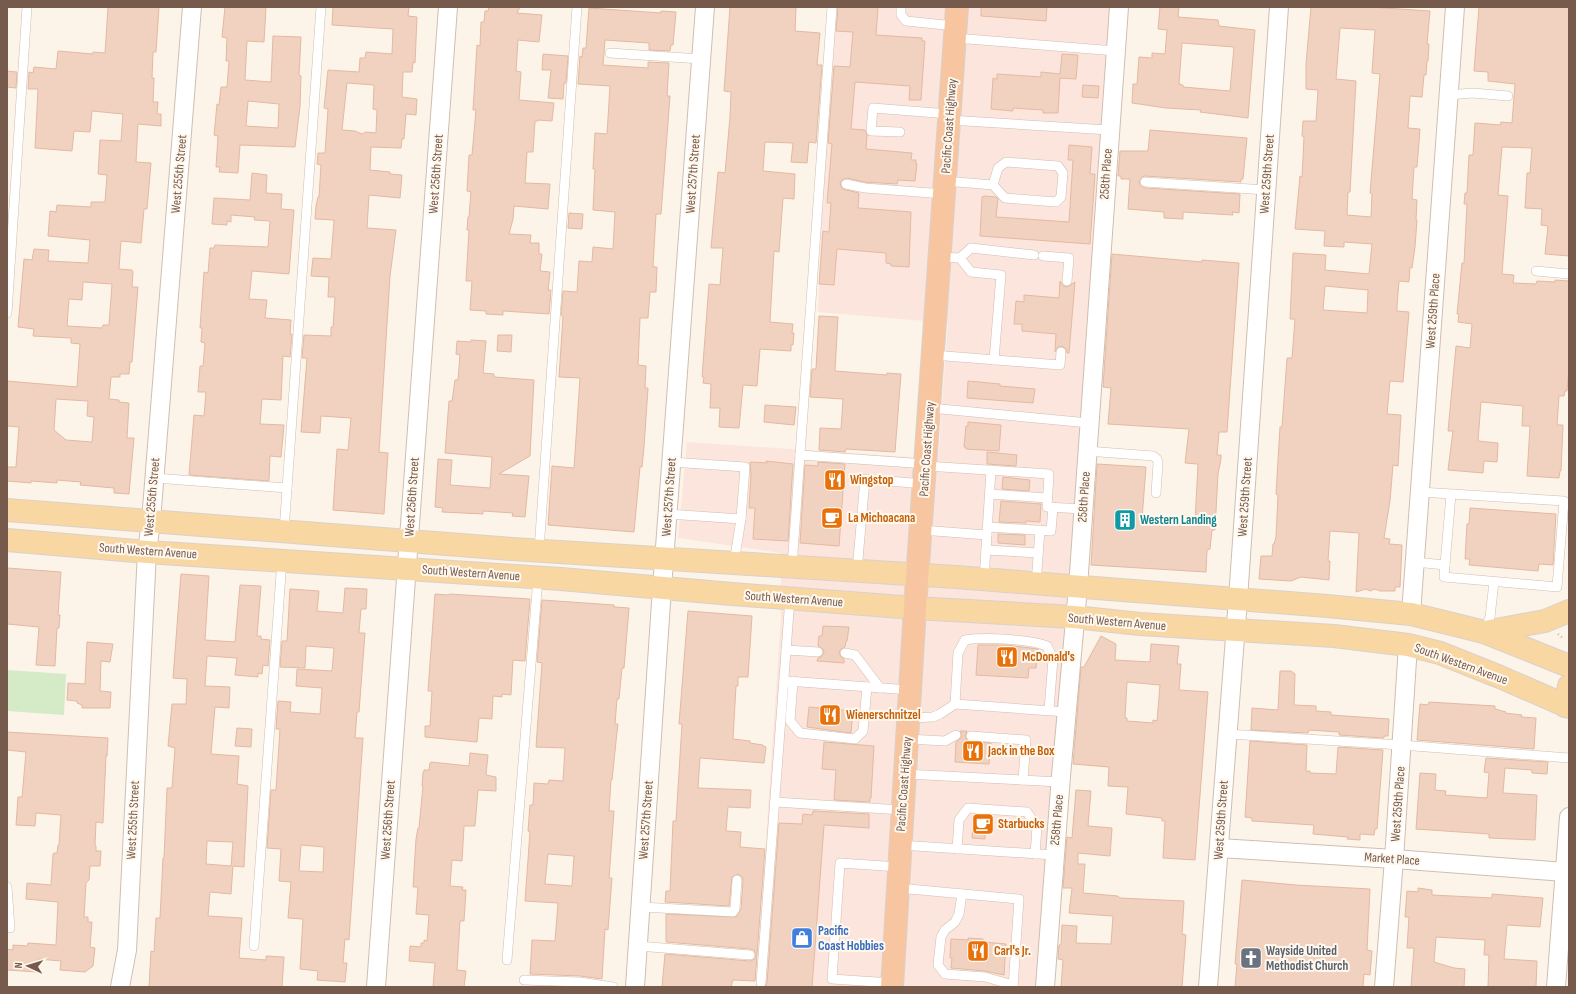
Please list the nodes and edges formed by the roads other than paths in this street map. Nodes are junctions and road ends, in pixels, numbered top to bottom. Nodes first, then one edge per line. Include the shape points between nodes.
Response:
1 (27, 7) edge
2 (192, 7) edge
3 (321, 7) edge
4 (448, 7) edge
5 (577, 7) edge
6 (705, 7) edge
7 (832, 7) edge
8 (902, 7) edge
9 (1119, 7) edge
10 (1279, 7) edge
11 (1455, 7) edge
12 (956, 24) edge
13 (1116, 51) junction
14 (610, 53) dead end
15 (701, 59) junction
16 (1448, 95) junction
17 (1508, 96) dead end
18 (949, 117) junction
19 (1110, 130) junction
20 (900, 132) dead end
21 (1145, 182) dead end
22 (846, 184) dead end
23 (993, 185) junction
24 (945, 187) junction
25 (1266, 190) junction
26 (1034, 255) dead end
27 (1043, 256) dead end
28 (950, 257) junction
29 (1536, 271) dead end
30 (1569, 274) edge
31 (1067, 281) dead end
32 (7, 313) edge
33 (1061, 352) dead end
34 (933, 355) junction
35 (994, 360) junction
36 (930, 408) junction
37 (1089, 423) junction
38 (1087, 451) junction
39 (800, 455) junction
40 (672, 462) junction
41 (991, 470) junction
42 (925, 471) junction
43 (154, 478) junction
44 (287, 488) junction
45 (1156, 492) dead end
46 (1420, 492) junction
47 (990, 494) junction
48 (1451, 494) junction
49 (1047, 498) junction
50 (1053, 507) junction
51 (1083, 509) junction
52 (7, 510) edge
53 (668, 514) junction
54 (741, 519) junction
55 (151, 521) junction
56 (921, 530) junction
57 (1040, 530) junction
58 (284, 531) junction
59 (987, 531) junction
60 (7, 540) edge
61 (409, 540) junction
62 (539, 550) junction
63 (986, 550) junction
64 (146, 552) junction
65 (1038, 553) junction
66 (282, 560) junction
67 (664, 560) junction
68 (1415, 562) junction
69 (734, 564) junction
70 (1445, 565) junction
71 (792, 567) junction
72 (407, 568) junction
73 (857, 572) junction
74 (918, 575) junction
75 (538, 578) junction
76 (984, 580) junction
77 (1494, 582) junction
78 (1036, 584) junction
79 (1078, 587) junction
80 (662, 588) junction
81 (790, 598) junction
82 (1238, 598) junction
83 (915, 608) junction
84 (1569, 611) edge
85 (1411, 614) junction
86 (1074, 618) junction
87 (1235, 630) junction
88 (1484, 632) junction
89 (1408, 645) junction
90 (786, 650) junction
91 (818, 652) dead end
92 (845, 654) dead end
93 (1569, 666) edge
94 (788, 681) junction
95 (867, 687) junction
96 (880, 688) junction
97 (910, 690) junction
98 (1568, 703) edge
99 (955, 704) junction
100 (1058, 711) junction
101 (908, 729) junction
102 (1227, 734) junction
103 (956, 735) dead end
104 (971, 736) dead end
105 (1401, 745) junction
106 (1569, 758) edge
107 (905, 774) junction
108 (1023, 780) junction
109 (1060, 782) junction
110 (775, 802) junction
111 (902, 810) junction
112 (1569, 817) edge
113 (900, 845) junction
114 (957, 848) junction
115 (1219, 848) junction
116 (1035, 854) junction
117 (1054, 855) junction
118 (1394, 859) junction
119 (1565, 872) junction
120 (898, 878) junction
121 (737, 880) dead end
122 (7, 887) edge
123 (962, 894) junction
124 (641, 907) junction
125 (10, 928) dead end
126 (254, 946) dead end
127 (638, 946) junction
128 (750, 955) dead end
129 (507, 960) dead end
130 (524, 980) dead end
131 (762, 983) dead end
132 (892, 985) edge
133 (1013, 986) edge
134 (120, 987) edge
135 (376, 987) edge
136 (613, 987) edge
137 (636, 987) edge
138 (1045, 987) edge
139 (1208, 987) edge
140 (1384, 987) edge
141 (1556, 987) edge

1 - 32 lane
2 - 43 street, West 255th Street
3 - 44 lane
4 - 61 street, West 256th Street
5 - 62 lane
6 - 15 street, West 257th Street
7 - 39 lane
8 - 12 lane via 901,15 906,21
9 - 13 street, 258th Place
10 - 25 street, West 259th Street
11 - 16 street, West 259th Place
12 - 13 lane
12 - 18 highway, Pacific Coast Highway
13 - 19 street, 258th Place
14 - 15 lane
15 - 40 street, West 257th Street
16 - 17 lane via 1473,93
16 - 46 street, West 259th Place
18 - 19 lane
18 - 20 lane via 872,108 871,131
18 - 24 highway, Pacific Coast Highway
19 - 37 street, 258th Place
21 - 25 lane
22 - 24 lane via 865,188
23 - 23 lane via 1005,198 1056,202 1061,197 1063,173 1058,166 1006,162 998,168
23 - 24 lane
24 - 28 highway, Pacific Coast Highway
25 - 82 street, West 259th Street
26 - 28 lane via 971,248
27 - 31 lane via 1069,258
28 - 34 highway, Pacific Coast Highway
28 - 35 lane via 971,272 1001,274
29 - 30 lane
33 - 35 lane via 1060,365
34 - 35 lane
34 - 36 highway, Pacific Coast Highway
36 - 37 lane
36 - 42 highway, Pacific Coast Highway
37 - 38 street, 258th Place
38 - 45 lane via 1153,456 1158,463
38 - 51 street, 258th Place
39 - 42 lane
39 - 71 lane
40 - 53 street, West 257th Street
40 - 54 lane via 745,467
41 - 42 lane
41 - 47 lane
41 - 49 lane via 1049,474
42 - 56 highway, Pacific Coast Highway
42 - 73 lane via 865,479
43 - 44 lane
43 - 55 street, West 255th Street
44 - 58 lane
46 - 48 lane
46 - 68 street, West 259th Place
47 - 49 lane
47 - 59 lane
48 - 70 lane
48 - 77 lane via 1564,501 1557,588
49 - 50 lane via 1047,506
50 - 51 lane
50 - 57 lane via 1051,531
51 - 79 street, 258th Place
52 - 55 main road, South Western Avenue
53 - 54 lane
53 - 67 street, West 257th Street
54 - 69 lane
55 - 58 main road, South Western Avenue
55 - 64 street, West 255th Street
56 - 59 lane
56 - 74 highway, Pacific Coast Highway
57 - 59 lane
57 - 65 lane
58 - 61 main road, South Western Avenue
59 - 63 lane
60 - 64 main road, South Western Avenue
61 - 62 main road, South Western Avenue
61 - 72 street, West 256th Street
62 - 67 main road, South Western Avenue
63 - 65 lane
63 - 76 lane
64 - 66 main road, South Western Avenue
64 - 134 street, West 255th Street via 127,950
65 - 78 lane
66 - 72 main road, South Western Avenue
66 - 126 lane
67 - 69 main road, South Western Avenue
67 - 80 street, West 257th Street
68 - 70 lane
68 - 85 street, West 259th Place
69 - 71 main road, South Western Avenue
70 - 77 lane via 1444,577
71 - 73 main road, South Western Avenue
72 - 75 main road, South Western Avenue
72 - 135 street, West 256th Street
73 - 74 main road, South Western Avenue
74 - 76 main road, South Western Avenue
74 - 83 highway, Pacific Coast Highway
75 - 80 main road, South Western Avenue
75 - 129 lane
76 - 78 main road, South Western Avenue
77 - 88 lane via 1490,618
78 - 79 main road, South Western Avenue
79 - 82 main road, South Western Avenue
79 - 86 street, 258th Place
80 - 81 main road, South Western Avenue
80 - 124 street, West 257th Street
81 - 83 main road, South Western Avenue
81 - 90 lane
82 - 85 main road, South Western Avenue
82 - 87 street, West 259th Street
83 - 86 main road, South Western Avenue
83 - 97 highway, Pacific Coast Highway
84 - 88 main road via 1545,621
85 - 88 main road, South Western Avenue
86 - 87 main road, South Western Avenue
86 - 100 street, 258th Place
87 - 89 main road, South Western Avenue via 1334,636
87 - 102 street, West 259th Street
88 - 93 main road, South Western Avenue
89 - 98 main road, South Western Avenue via 1440,653
89 - 105 street, West 259th Place
90 - 91 lane
90 - 94 lane
92 - 96 lane via 855,655
94 - 95 lane
94 - 95 lane via 790,721 800,733 855,739 863,731
94 - 110 lane
95 - 96 lane
96 - 97 lane
97 - 101 highway, Pacific Coast Highway
99 - 100 lane
99 - 100 lane via 958,653 965,640 992,639 1047,646 1053,659
99 - 101 lane
100 - 109 street, 258th Place
101 - 103 lane via 945,741
101 - 107 highway, Pacific Coast Highway
102 - 105 lane
102 - 115 street, West 259th Street
104 - 108 lane via 1026,740
105 - 106 lane
105 - 118 street, West 259th Place
107 - 108 lane
107 - 111 highway, Pacific Coast Highway
108 - 109 lane
109 - 117 street, 258th Place
110 - 111 lane
110 - 131 lane
111 - 113 highway, Pacific Coast Highway
112 - 119 street
113 - 114 lane
113 - 120 highway, Pacific Coast Highway
114 - 116 lane
114 - 116 lane via 959,820 968,808 1027,812 1037,827
115 - 118 street, Market Place
115 - 139 street, West 259th Street
116 - 117 lane
117 - 138 street, 258th Place
118 - 119 street, Market Place
118 - 140 street, West 259th Place
119 - 141 street
120 - 123 lane
120 - 132 highway, Pacific Coast Highway
120 - 132 lane via 840,863 832,979
121 - 124 lane via 733,912
122 - 125 lane
123 - 133 lane via 1019,899
123 - 133 lane via 959,914 941,937 938,965 945,974 985,977
124 - 127 street, West 257th Street
127 - 128 lane
127 - 137 street, West 257th Street
130 - 136 lane via 580,982

